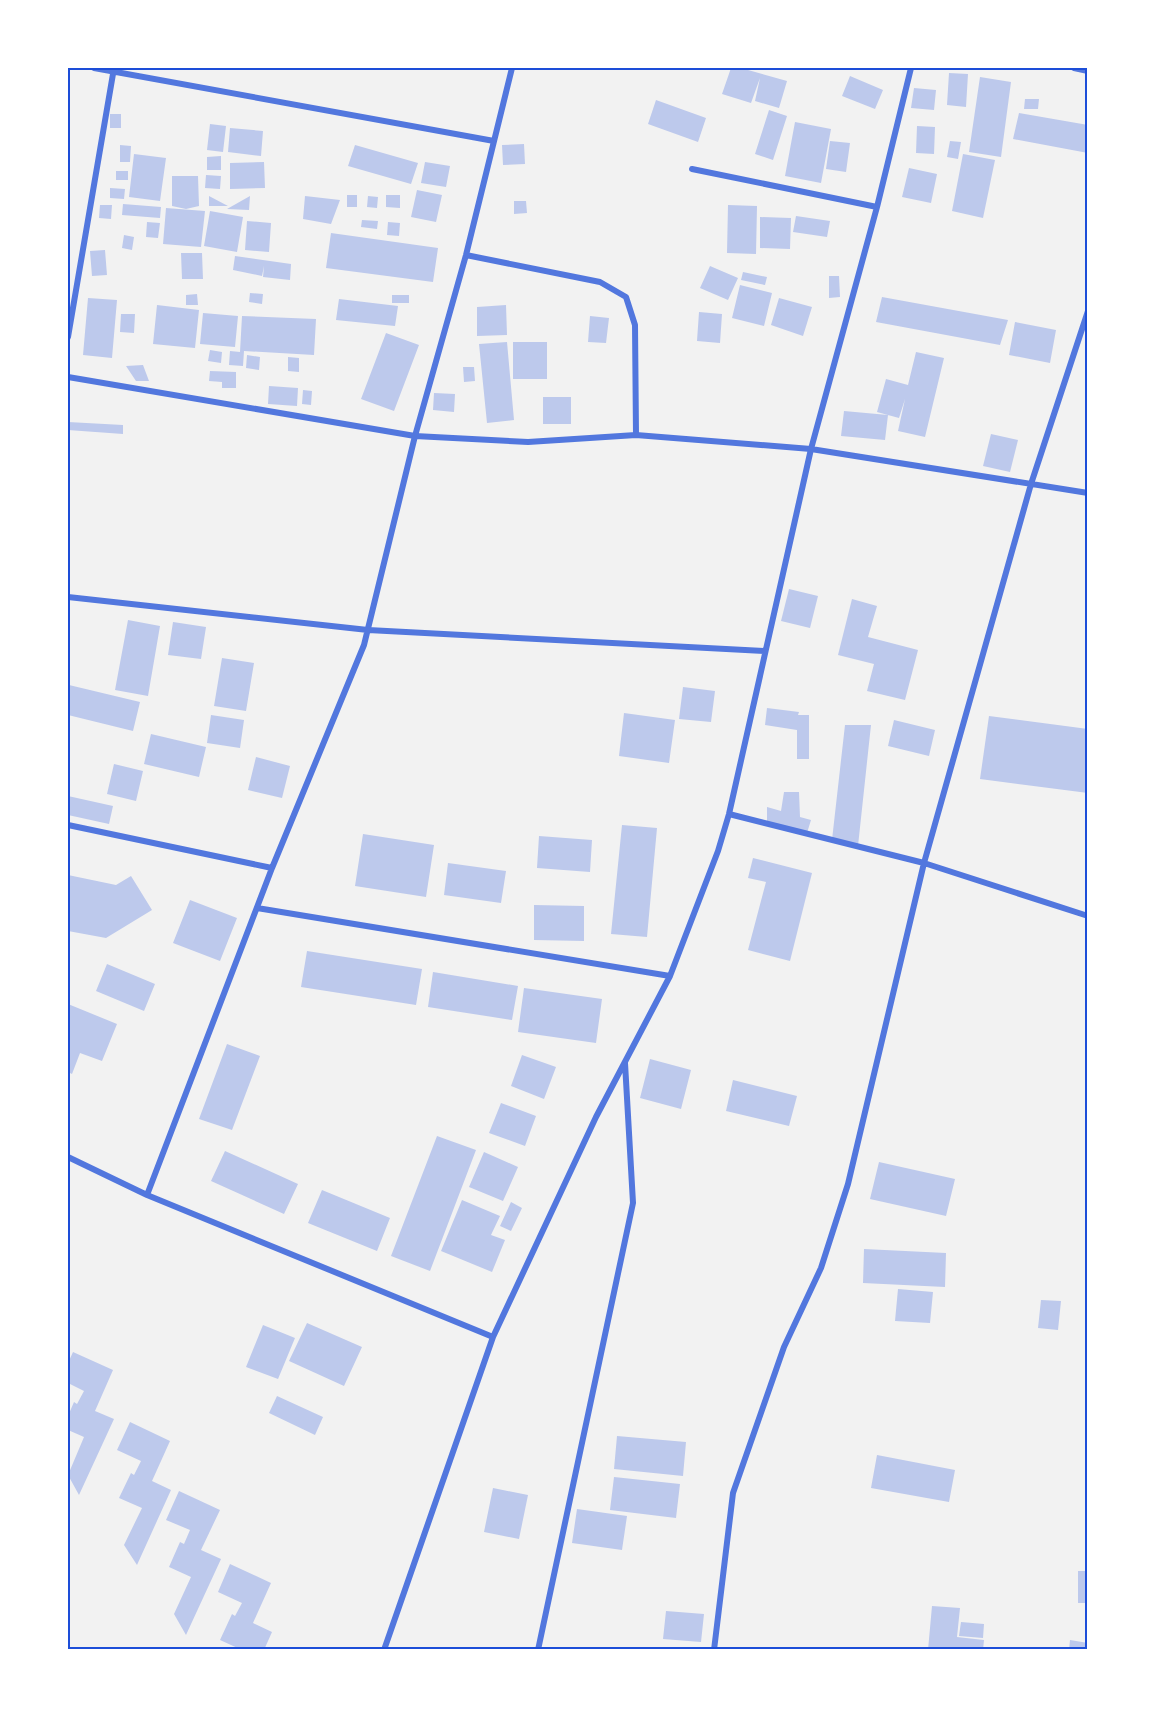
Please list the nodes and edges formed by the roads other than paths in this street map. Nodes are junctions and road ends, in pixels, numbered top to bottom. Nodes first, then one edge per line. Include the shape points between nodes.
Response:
1 (94, 68) edge
2 (512, 68) edge
3 (910, 68) edge
4 (1074, 68) edge
5 (114, 69) edge
6 (1088, 71) edge
7 (494, 141) junction
8 (692, 169) dead end
9 (877, 207) junction
10 (466, 255) junction
11 (1088, 311) edge
12 (68, 337) edge
13 (68, 377) edge
14 (636, 435) junction
15 (415, 436) junction
16 (811, 449) junction
17 (1031, 484) junction
18 (1088, 493) edge
19 (68, 597) edge
20 (368, 630) junction
21 (765, 651) junction
22 (729, 814) junction
23 (68, 825) edge
24 (924, 863) junction
25 (272, 868) junction
26 (257, 908) junction
27 (1088, 916) edge
28 (670, 976) junction
29 (625, 1062) junction
30 (68, 1156) edge
31 (147, 1195) junction
32 (493, 1337) junction
33 (384, 1650) edge
34 (538, 1650) edge
35 (714, 1650) edge

1 - 5 street
2 - 7 street
3 - 9 street
4 - 6 street
5 - 7 street
5 - 12 street
7 - 10 street
8 - 9 street
9 - 16 street
10 - 14 street via 600,282 626,297 635,325
10 - 15 street
11 - 17 street
13 - 15 street
14 - 15 street via 528,442
14 - 16 street
15 - 20 street
16 - 17 street
16 - 21 street
17 - 18 street
17 - 24 street
19 - 20 street
20 - 21 street
20 - 25 street
21 - 22 street
22 - 24 street
22 - 28 street
23 - 25 street
24 - 27 street
24 - 35 street via 848,1184 821,1268 784,1347 733,1493
25 - 26 street
26 - 28 street
26 - 31 street
28 - 29 street
29 - 32 street
29 - 34 street via 633,1203
30 - 31 street
31 - 32 street
32 - 33 street

